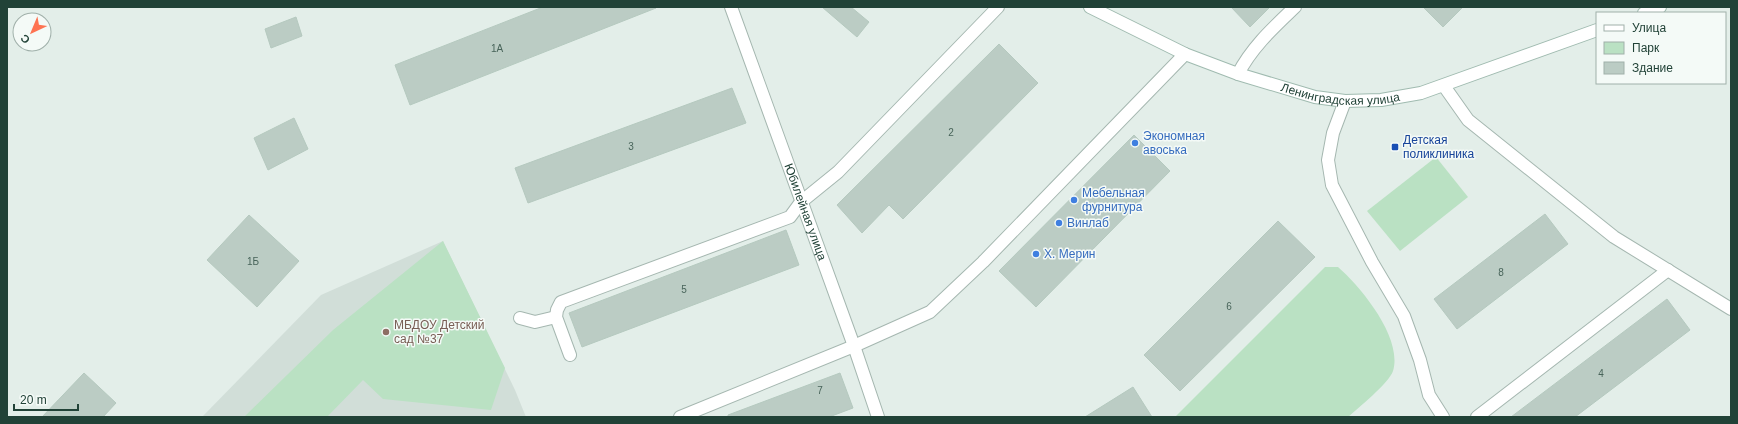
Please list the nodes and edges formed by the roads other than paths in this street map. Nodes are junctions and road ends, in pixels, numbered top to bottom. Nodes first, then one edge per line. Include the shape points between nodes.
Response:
1 (731, 7) edge
2 (998, 7) edge
3 (1294, 7) edge
4 (1660, 7) edge
5 (1096, 9) edge
6 (1647, 12) edge
7 (1596, 30) edge
8 (1185, 54) junction
9 (1238, 74) junction
10 (1444, 86) junction
11 (1344, 101) junction
12 (801, 202) junction
13 (1668, 270) junction
14 (1731, 309) edge
15 (520, 318) dead end
16 (556, 318) junction
17 (854, 346) junction
18 (570, 355) dead end
19 (680, 417) edge
20 (878, 417) edge
21 (1443, 417) edge
22 (1477, 417) edge

1 - 12 street, Юбилейная улица
2 - 12 street via 838,172
3 - 9 street via 1260,42
4 - 6 street
5 - 8 street, Ленинградская улица
7 - 10 street, Ленинградская улица
8 - 9 street, Ленинградская улица
8 - 17 street via 983,262 930,312
9 - 11 street, Ленинградская улица via 1315,97
10 - 11 street, Ленинградская улица via 1389,98
10 - 13 street via 1468,120 1614,237
11 - 21 street via 1333,132 1328,160 1332,185 1372,262 1404,316 1429,395
12 - 16 street via 790,217 561,302
12 - 17 street, Юбилейная улица
13 - 14 street
13 - 22 street
15 - 16 street via 536,322
16 - 18 street
17 - 19 street
17 - 20 street, Юбилейная улица

